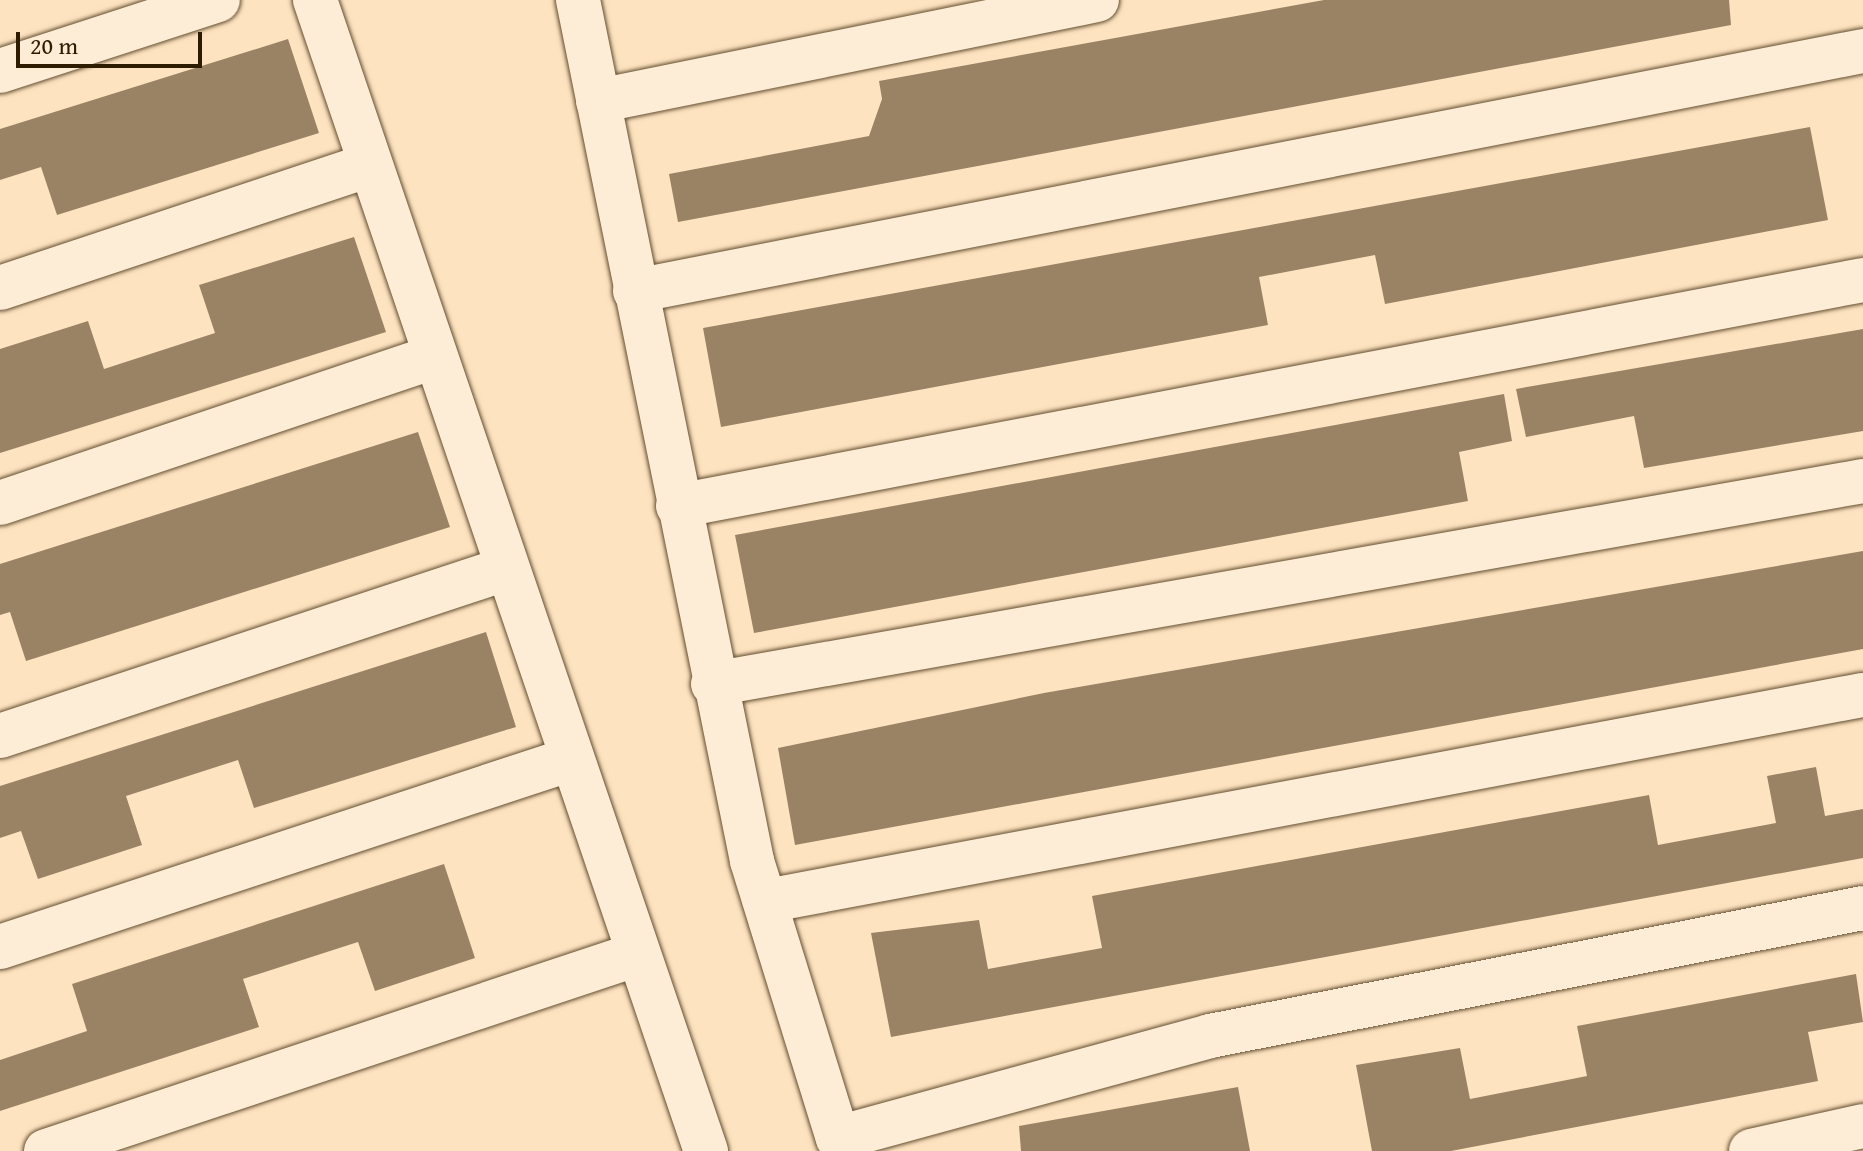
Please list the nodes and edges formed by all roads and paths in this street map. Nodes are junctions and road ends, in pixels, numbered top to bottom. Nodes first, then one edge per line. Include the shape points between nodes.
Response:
1 (218, 0) edge
2 (315, 0) edge
3 (578, 0) edge
4 (1097, 0) edge
5 (1863, 51) edge
6 (0, 71) edge
7 (598, 101) junction
8 (370, 165) junction
9 (1863, 280) edge
10 (0, 288) edge
11 (635, 291) junction
12 (434, 357) junction
13 (1863, 481) edge
14 (0, 503) edge
15 (678, 506) junction
16 (505, 569) junction
17 (713, 684) junction
18 (1863, 695) edge
19 (0, 736) edge
20 (568, 760) junction
21 (766, 901) junction
22 (1863, 908) edge
23 (0, 947) edge
24 (635, 955) junction
25 (1863, 1126) edge
26 (833, 1147) edge
27 (46, 1151) edge
28 (706, 1151) edge
29 (1751, 1151) edge

1 - 6 street
2 - 8 street
3 - 7 street
4 - 7 street
5 - 11 street
7 - 11 street
8 - 10 street
8 - 12 street
9 - 15 street
11 - 15 street
12 - 14 street
12 - 16 street
13 - 17 street
15 - 17 street
16 - 19 street
16 - 20 street
17 - 21 street
18 - 21 street
20 - 23 street
20 - 24 street
21 - 26 street
22 - 26 street via 1210,1036
24 - 27 street
24 - 28 street
25 - 29 street

